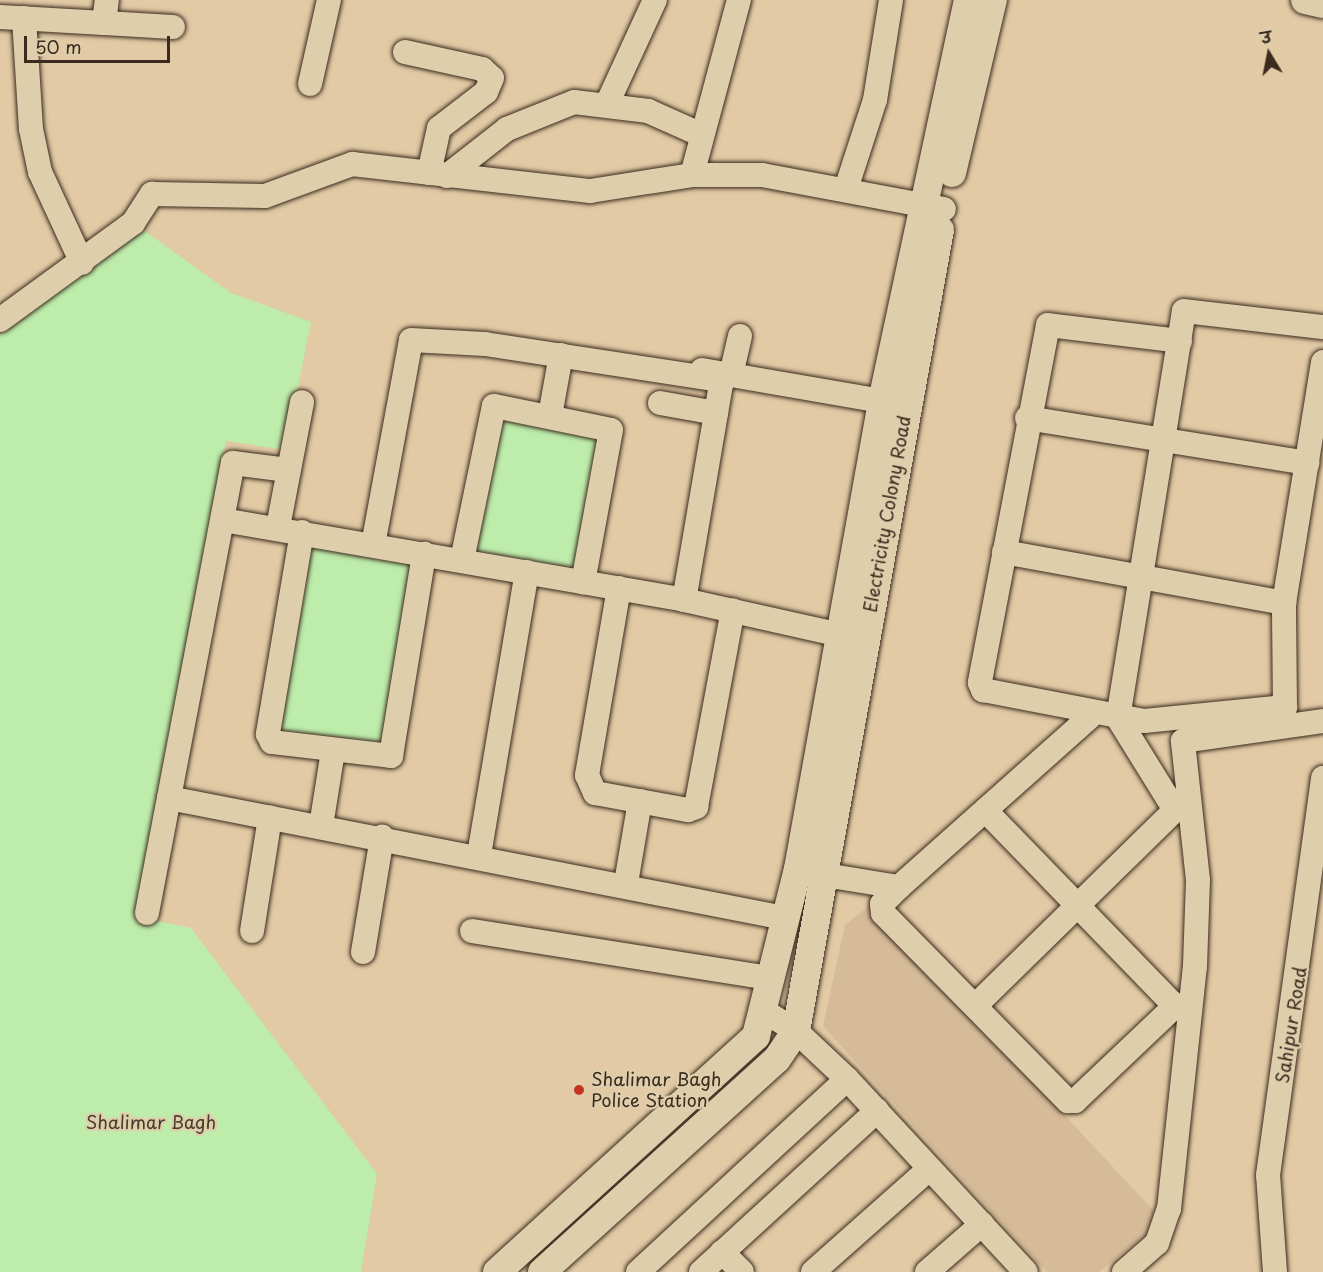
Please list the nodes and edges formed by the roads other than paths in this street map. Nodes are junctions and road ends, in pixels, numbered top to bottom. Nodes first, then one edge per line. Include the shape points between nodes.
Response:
1 (329, 0) edge
2 (656, 0) edge
3 (739, 0) edge
4 (891, 0) edge
5 (968, 0) edge
6 (993, 0) edge
7 (1305, 0) edge
8 (1323, 4) edge
9 (105, 11) edge
10 (0, 17) edge
11 (24, 18) junction
12 (174, 27) dead end
13 (405, 52) dead end
14 (310, 84) dead end
15 (608, 102) junction
16 (702, 135) junction
17 (438, 175) junction
18 (692, 175) junction
19 (846, 189) junction
20 (935, 207) junction
21 (82, 263) junction
22 (0, 320) edge
23 (431, 324) dead end
24 (1323, 327) edge
25 (740, 336) dead end
26 (1180, 341) junction
27 (561, 355) junction
28 (1323, 362) edge
29 (731, 375) junction
30 (882, 401) junction
31 (302, 402) dead end
32 (660, 403) dead end
33 (716, 412) junction
34 (550, 416) junction
35 (1028, 418) junction
36 (1164, 440) junction
37 (1307, 463) junction
38 (288, 470) junction
39 (223, 520) junction
40 (278, 527) junction
41 (302, 532) junction
42 (373, 545) junction
43 (1004, 552) junction
44 (424, 554) junction
45 (462, 560) junction
46 (526, 572) junction
47 (1141, 577) junction
48 (584, 582) junction
49 (619, 588) junction
50 (684, 600) junction
51 (1284, 603) junction
52 (733, 610) junction
53 (840, 635) junction
54 (1094, 713) junction
55 (1118, 718) junction
56 (1323, 721) edge
57 (333, 750) junction
58 (1323, 778) edge
59 (169, 798) junction
60 (640, 801) junction
61 (985, 810) junction
62 (270, 817) junction
63 (321, 826) junction
64 (1319, 827) edge
65 (382, 837) junction
66 (479, 855) junction
67 (798, 869) junction
68 (825, 876) junction
69 (626, 883) junction
70 (899, 887) junction
71 (1078, 906) junction
72 (147, 913) dead end
73 (784, 918) junction
74 (472, 931) dead end
75 (252, 932) dead end
76 (363, 952) dead end
77 (770, 978) junction
78 (976, 1005) junction
79 (764, 1011) junction
80 (796, 1031) junction
81 (847, 1079) junction
82 (877, 1111) junction
83 (928, 1170) junction
84 (601, 1176) junction
85 (622, 1200) junction
86 (982, 1224) junction
87 (722, 1252) junction
88 (496, 1272) edge
89 (542, 1272) edge
90 (638, 1272) edge
91 (701, 1272) edge
92 (742, 1272) edge
93 (813, 1272) edge
94 (927, 1272) edge
95 (1026, 1272) edge
96 (1124, 1272) edge
97 (1275, 1272) edge

1 - 14 street
2 - 15 street
3 - 16 street
4 - 19 street via 875,100
5 - 20 street, Electricity Colony Road
6 - 20 street, Electricity Colony Road
7 - 8 street
9 - 11 street
9 - 12 street
10 - 11 street
11 - 21 street via 31,129 40,172
13 - 17 street via 482,69 492,78 486,93 439,128
15 - 16 street via 648,111
15 - 17 street via 574,102 540,112
16 - 18 street
17 - 18 street via 590,191
17 - 21 street via 352,164 265,196 160,191 148,198 133,223
18 - 19 street via 762,175
19 - 20 street
20 - 30 street, Electricity Colony Road
20 - 68 street, Electricity Colony Road
21 - 22 street
23 - 29 street
24 - 26 street via 1187,309
25 - 29 street
26 - 35 street via 1050,323
26 - 36 street
27 - 33 street via 717,380
27 - 34 street
27 - 42 street via 411,340
28 - 37 street
29 - 30 street
30 - 53 street, Electricity Colony Road
31 - 38 street
32 - 33 street
33 - 50 street
34 - 45 street via 490,407
34 - 48 street via 611,430
35 - 36 street
35 - 43 street
36 - 37 street
36 - 47 street
37 - 51 street
38 - 39 street via 234,462
38 - 40 street
39 - 40 street
39 - 59 street
40 - 41 street
41 - 42 street
41 - 57 street via 268,737
42 - 44 street
43 - 47 street
43 - 54 street via 981,688
44 - 45 street
44 - 57 street via 391,756
45 - 46 street
46 - 48 street
46 - 66 street
47 - 51 street
47 - 55 street
48 - 49 street
49 - 50 street
49 - 60 street via 586,782 595,793
50 - 52 street
51 - 55 street via 1284,707 1155,721
52 - 53 street
52 - 60 street via 696,807
53 - 67 street, Electricity Colony Road
54 - 55 street
54 - 61 street
55 - 71 street via 1175,810
56 - 96 street via 1184,741 1198,880 1169,1209 1157,1243
57 - 63 street
58 - 64 street, Sahipur Road
59 - 62 street
59 - 72 street
60 - 69 street
61 - 70 street
61 - 71 street
62 - 63 street
62 - 75 street
63 - 65 street
64 - 97 street, Sahipur Road via 1268,1175
65 - 66 street
65 - 76 street
66 - 69 street
67 - 68 street
67 - 73 street, Electricity Colony Road
68 - 70 street
68 - 80 street, Electricity Colony Road
69 - 73 street
70 - 78 street via 882,904 883,913
71 - 78 street
71 - 78 street via 1169,998 1170,1010 1072,1102
73 - 77 street, Electricity Colony Road
74 - 77 street
77 - 79 street, Electricity Colony Road
79 - 80 street
79 - 84 street, Electricity Colony Road via 756,1035
80 - 81 street
80 - 85 street via 777,1059
81 - 82 street
81 - 90 street
82 - 83 street
82 - 87 street
83 - 86 street
83 - 93 street
84 - 85 street
84 - 88 street, Electricity Colony Road
85 - 89 street
86 - 94 street
86 - 95 street
87 - 91 street
87 - 92 street

